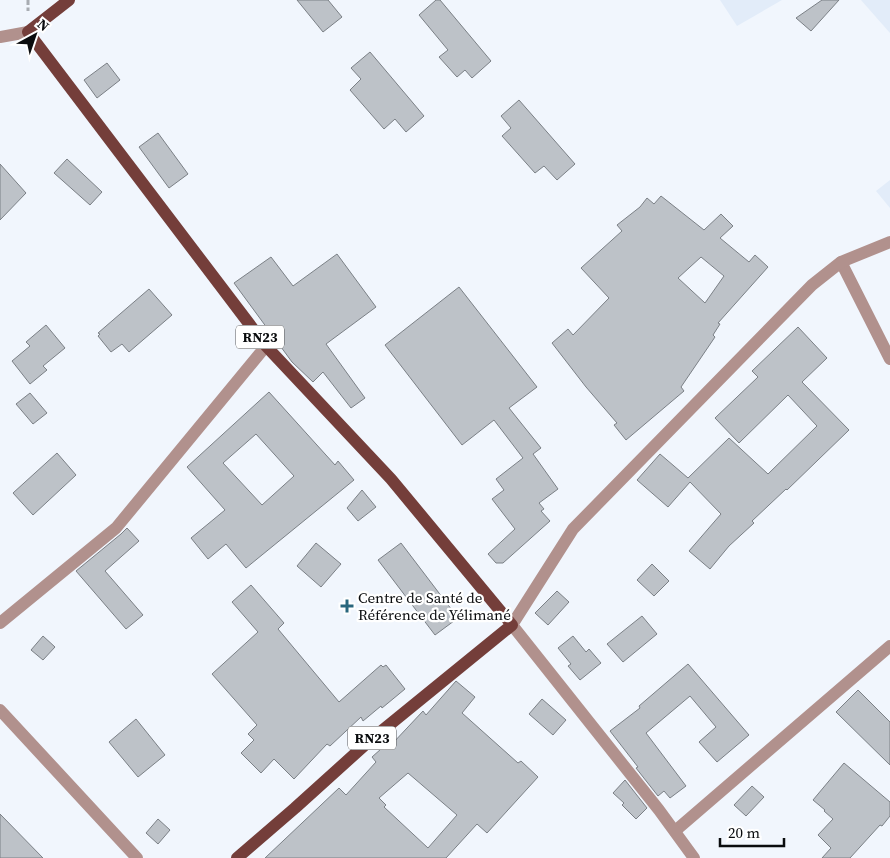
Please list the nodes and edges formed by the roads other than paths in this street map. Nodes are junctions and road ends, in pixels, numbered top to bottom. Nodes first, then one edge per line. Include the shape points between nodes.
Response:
1 (69, 0) edge
2 (28, 32) junction
3 (0, 37) edge
4 (890, 242) edge
5 (841, 262) junction
6 (266, 346) junction
7 (890, 358) edge
8 (0, 623) edge
9 (512, 625) junction
10 (890, 646) edge
11 (0, 710) edge
12 (675, 831) junction
13 (137, 858) edge
14 (237, 858) edge
15 (694, 858) edge

1 - 2 main road
2 - 3 street
2 - 6 main road, RN23
4 - 5 street
5 - 7 street
5 - 9 street via 812,285 573,529
6 - 8 street via 116,528
6 - 9 main road, RN23 via 391,479
9 - 12 street
9 - 14 main road, RN23 via 367,743
10 - 12 street
11 - 13 street
12 - 15 street

